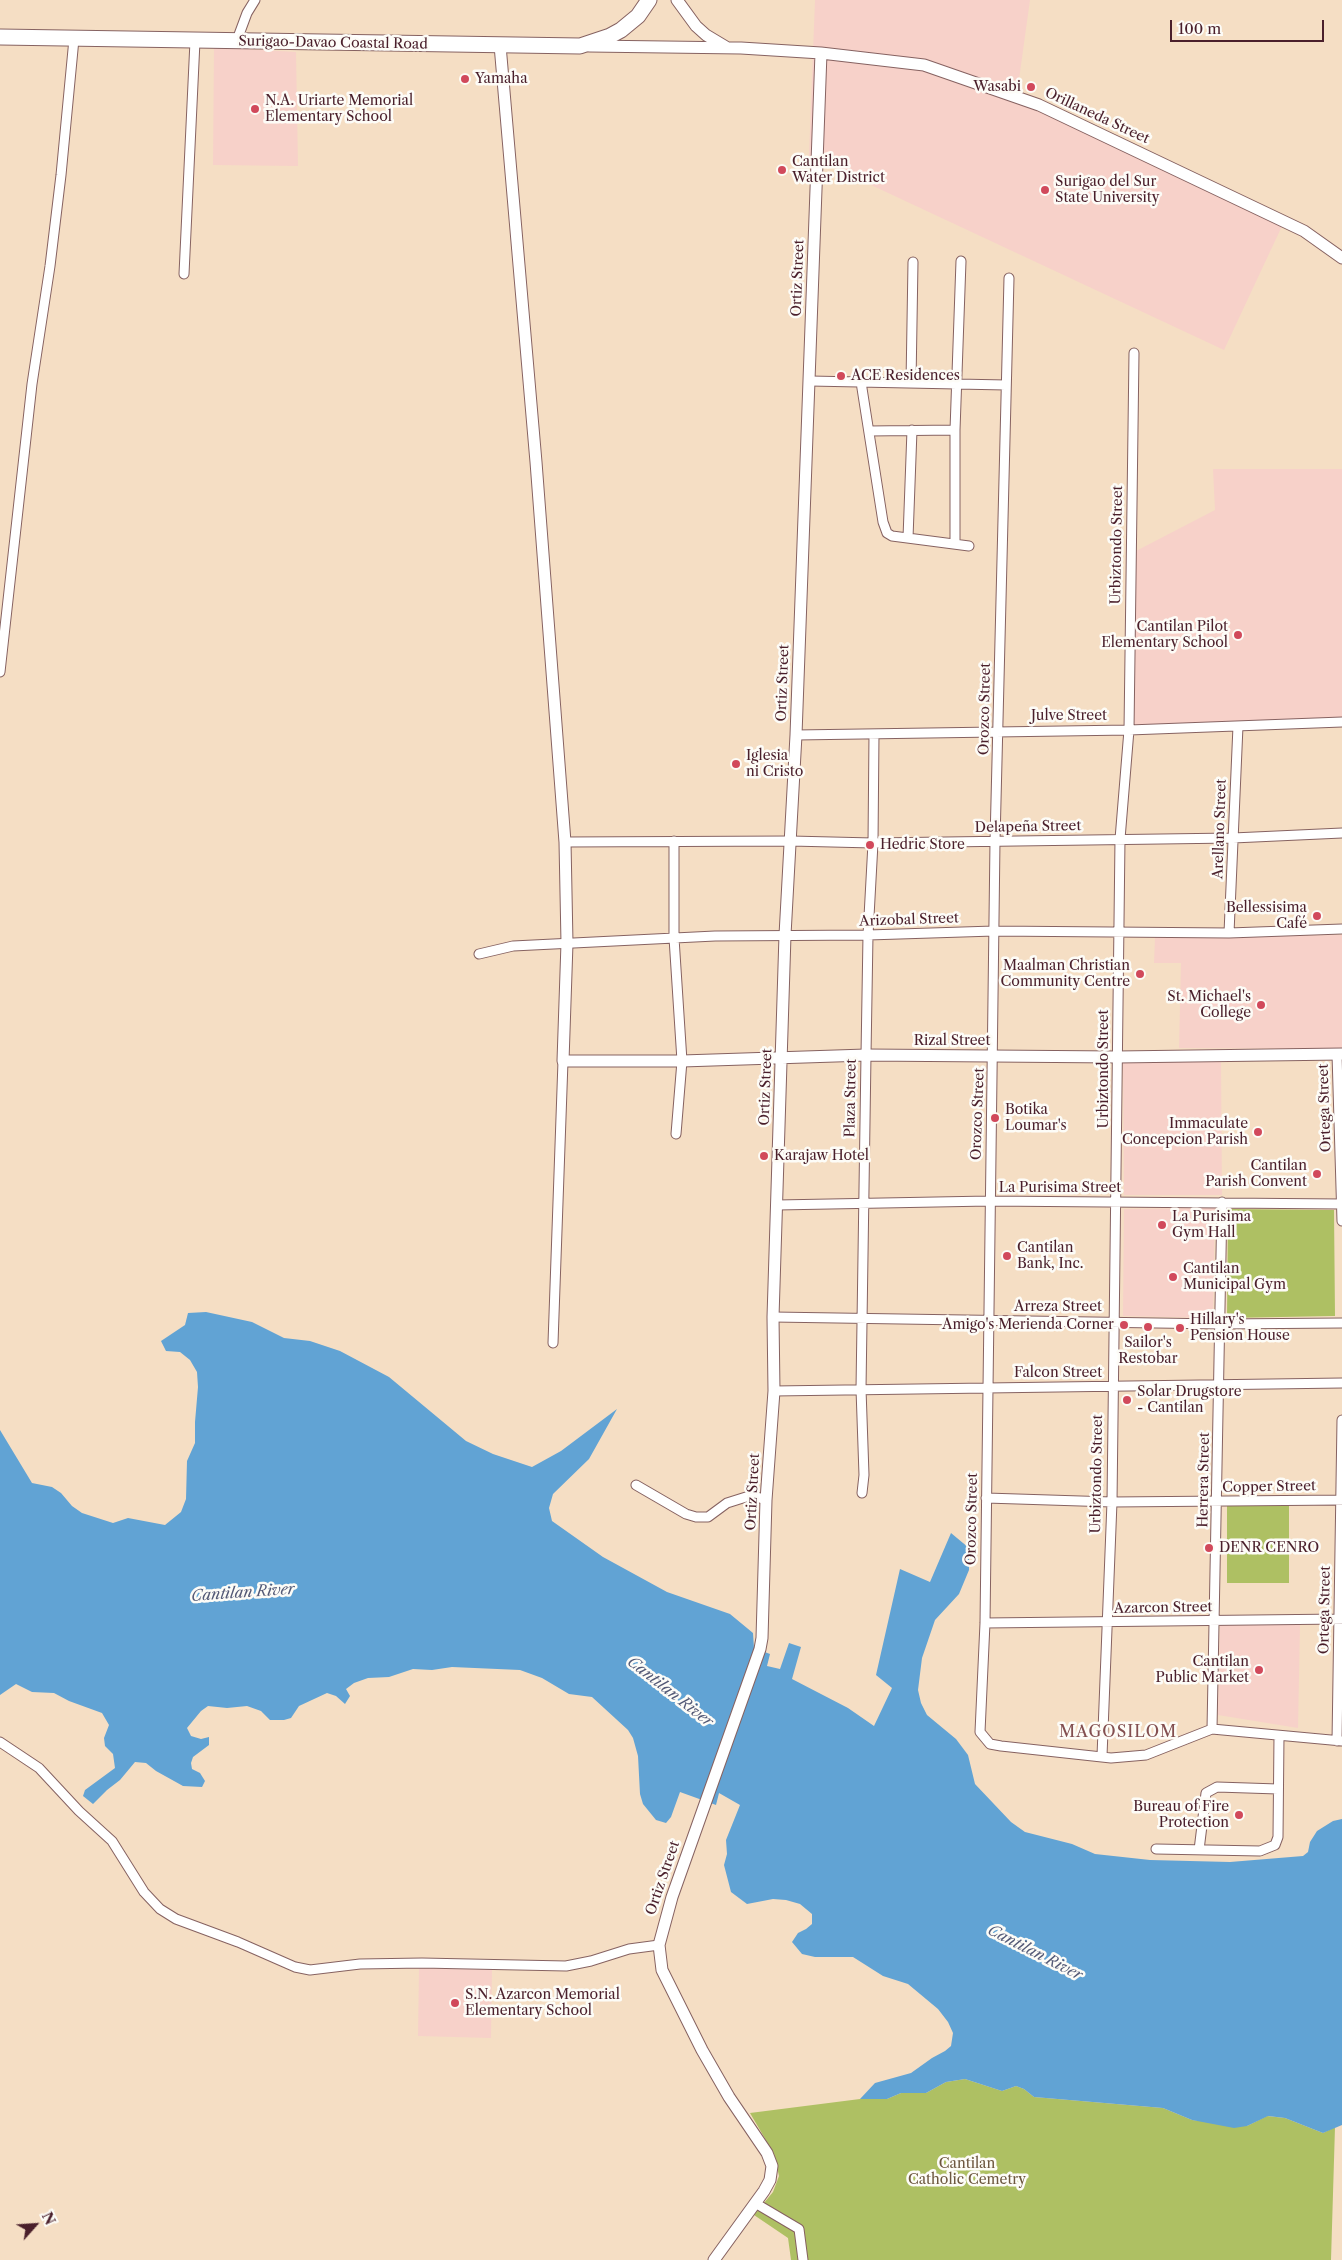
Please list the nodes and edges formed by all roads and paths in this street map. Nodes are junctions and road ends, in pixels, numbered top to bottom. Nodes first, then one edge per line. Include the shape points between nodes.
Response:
1 (255, 0) edge
2 (649, 0) edge
3 (677, 0) edge
4 (0, 37) edge
5 (74, 39) junction
6 (237, 40) junction
7 (195, 42) junction
8 (500, 45) junction
9 (580, 46) junction
10 (730, 48) junction
11 (821, 53) junction
12 (1342, 258) edge
13 (962, 261) dead end
14 (914, 262) dead end
15 (184, 274) dead end
16 (1009, 278) dead end
17 (1134, 353) dead end
18 (810, 381) junction
19 (860, 382) junction
20 (911, 383) junction
21 (956, 383) junction
22 (1006, 385) junction
23 (912, 430) junction
24 (955, 430) junction
25 (869, 431) junction
26 (908, 538) junction
27 (956, 544) junction
28 (969, 546) dead end
29 (0, 672) edge
30 (1342, 722) edge
31 (1238, 726) junction
32 (1128, 730) junction
33 (998, 731) junction
34 (874, 734) junction
35 (796, 736) junction
36 (1342, 833) edge
37 (1233, 838) junction
38 (1120, 839) junction
39 (674, 841) junction
40 (791, 841) junction
41 (995, 841) junction
42 (565, 842) junction
43 (874, 843) junction
44 (1342, 929) edge
45 (994, 931) junction
46 (1120, 931) junction
47 (1229, 933) junction
48 (785, 935) junction
49 (868, 935) junction
50 (674, 938) junction
51 (566, 943) junction
52 (479, 954) dead end
53 (1340, 1054) edge
54 (866, 1055) junction
55 (993, 1056) junction
56 (1117, 1057) junction
57 (782, 1058) junction
58 (563, 1061) junction
59 (682, 1061) junction
60 (676, 1134) dead end
61 (989, 1201) junction
62 (1117, 1202) junction
63 (1222, 1202) junction
64 (864, 1204) junction
65 (1342, 1204) edge
66 (777, 1205) junction
67 (1342, 1221) edge
68 (773, 1317) junction
69 (862, 1320) junction
70 (988, 1320) junction
71 (1116, 1321) junction
72 (1342, 1323) edge
73 (1220, 1324) junction
74 (553, 1343) dead end
75 (1342, 1383) edge
76 (1220, 1384) junction
77 (988, 1387) junction
78 (1112, 1387) junction
79 (861, 1389) junction
80 (774, 1391) junction
81 (1342, 1420) edge
82 (636, 1485) dead end
83 (862, 1493) dead end
84 (986, 1498) junction
85 (766, 1500) junction
86 (1341, 1500) edge
87 (1112, 1502) junction
88 (1216, 1502) junction
89 (1340, 1619) edge
90 (1215, 1620) junction
91 (985, 1623) junction
92 (1108, 1623) junction
93 (1212, 1729) junction
94 (1279, 1736) junction
95 (1340, 1741) edge
96 (0, 1742) edge
97 (1102, 1756) junction
98 (1278, 1789) junction
99 (1156, 1849) dead end
100 (1199, 1850) junction
101 (659, 1945) junction
102 (755, 2203) junction
103 (714, 2260) edge
104 (803, 2260) edge

1 - 6 street
2 - 9 highway, Surigao-Davao Coastal Road via 638,16 621,30
3 - 10 street via 688,18 706,36
4 - 5 highway, Surigao-Davao Coastal Road
5 - 7 highway, Surigao-Davao Coastal Road
5 - 29 street via 60,184 32,384
6 - 7 highway, Surigao-Davao Coastal Road
6 - 8 highway, Surigao-Davao Coastal Road
7 - 15 street
8 - 9 highway, Surigao-Davao Coastal Road
8 - 42 street
9 - 10 street, Orillaneda Street
10 - 11 street, Orillaneda Street
11 - 12 street, Orillaneda Street via 924,65 1039,104 1304,231
11 - 18 street, Ortiz Street
13 - 21 street
14 - 20 street
16 - 22 street, Orozco Street
17 - 32 street, Urbiztondo Street
18 - 19 street
18 - 35 street, Ortiz Street
19 - 20 street
19 - 25 street
20 - 21 street
21 - 22 street
21 - 24 street
22 - 33 street, Orozco Street
23 - 24 street
23 - 25 street
23 - 26 street
24 - 27 street
25 - 26 street via 885,530 892,536
26 - 27 street
27 - 28 street
30 - 31 street, Julve Street
31 - 32 street, Julve Street
31 - 37 street, Arellano Street
32 - 33 street, Julve Street
32 - 38 street, Urbiztondo Street
33 - 34 street, Julve Street
33 - 41 street, Orozco Street
34 - 35 street, Julve Street
34 - 43 street, Plaza Street
35 - 40 street, Ortiz Street
36 - 37 street, Delapeña Street
37 - 38 street, Delapeña Street
37 - 47 street, Arellano Street
38 - 41 street, Delapeña Street
38 - 46 street, Urbiztondo Street
39 - 40 street, Delapeña Street
39 - 42 street, Delapeña Street
39 - 50 street
40 - 43 street, Delapeña Street
40 - 48 street, Ortiz Street
41 - 43 street, Delapeña Street
41 - 45 street, Orozco Street
42 - 51 street
43 - 49 street, Plaza Street
44 - 47 street, Arizobal Street
45 - 46 street, Arizobal Street
45 - 49 street, Arizobal Street
45 - 55 street, Orozco Street
46 - 47 street, Arizobal Street
46 - 56 street, Urbiztondo Street
48 - 49 street, Arizobal Street
48 - 50 street, Arizobal Street
48 - 57 street, Ortiz Street
49 - 54 street, Plaza Street
50 - 51 street, Arizobal Street
50 - 59 street
51 - 52 street, Arizobal Street via 514,946
51 - 58 street
53 - 56 street, Rizal Street
53 - 65 street, Ortega Street
54 - 55 street, Rizal Street
54 - 57 street, Rizal Street
54 - 64 street, Plaza Street
55 - 56 street, Rizal Street
55 - 61 street, Orozco Street
56 - 62 street, Urbiztondo Street
57 - 59 street, Rizal Street
57 - 66 street, Ortiz Street
58 - 59 street, Rizal Street
58 - 74 street
59 - 60 street
61 - 62 street, La Purisima Street
61 - 64 street, La Purisima Street
61 - 70 street, Orozco Street
62 - 63 street, La Purisima Street
62 - 71 street, Urbiztondo Street
63 - 65 street, La Purisima Street
63 - 73 street, Herrera Street
64 - 66 street, La Purisima Street
64 - 69 street, Plaza Street
65 - 67 street, Ortega Street
66 - 68 street, Ortiz Street
68 - 69 street, Arreza Street
68 - 80 street, Ortiz Street
69 - 70 street, Arreza Street
69 - 79 street, Plaza Street
70 - 71 street, Arreza Street
70 - 77 street, Orozco Street
71 - 73 street, Arreza Street
71 - 78 street, Urbiztondo Street
72 - 73 street, Arreza Street
73 - 76 street, Herrera Street
75 - 76 street, Falcon Street
76 - 78 street, Falcon Street
76 - 88 street, Herrera Street
77 - 78 street, Falcon Street
77 - 79 street, Falcon Street
77 - 84 street, Orozco Street
78 - 87 street, Urbiztondo Street
79 - 80 street, Falcon Street
79 - 83 street, Plaza Street
80 - 85 street, Ortiz Street
81 - 86 street, Ortega Street
82 - 85 street via 696,1517 708,1517 727,1503 746,1497
84 - 87 street, Copper Street
84 - 91 street, Orozco Street
85 - 101 street, Ortiz Street via 760,1649 672,1897
86 - 88 street, Copper Street
86 - 89 street, Ortega Street
87 - 88 street, Copper Street
87 - 92 street, Urbiztondo Street
88 - 90 street, Herrera Street
89 - 90 street, Azarcon Street
89 - 95 street, Ortega Street
90 - 92 street, Azarcon Street
90 - 93 street, Herrera Street
91 - 92 street, Azarcon Street
91 - 97 street, Orozco Street via 980,1732 984,1739 1001,1746
92 - 97 street, Urbiztondo Street
93 - 94 street
93 - 97 street, Orozco Street via 1146,1755
94 - 95 street
94 - 98 street
96 - 101 street via 39,1768 112,1841 144,1892 160,1909 176,1919 295,1967 310,1970 360,1964 422,1963 566,1966 629,1949
98 - 100 street via 1217,1787 1206,1793
98 - 100 street via 1278,1837 1275,1844 1260,1851
99 - 100 street
101 - 102 street, Ortiz Street via 662,1970 702,2050 772,2166 770,2180
102 - 103 street
102 - 104 street via 799,2229

